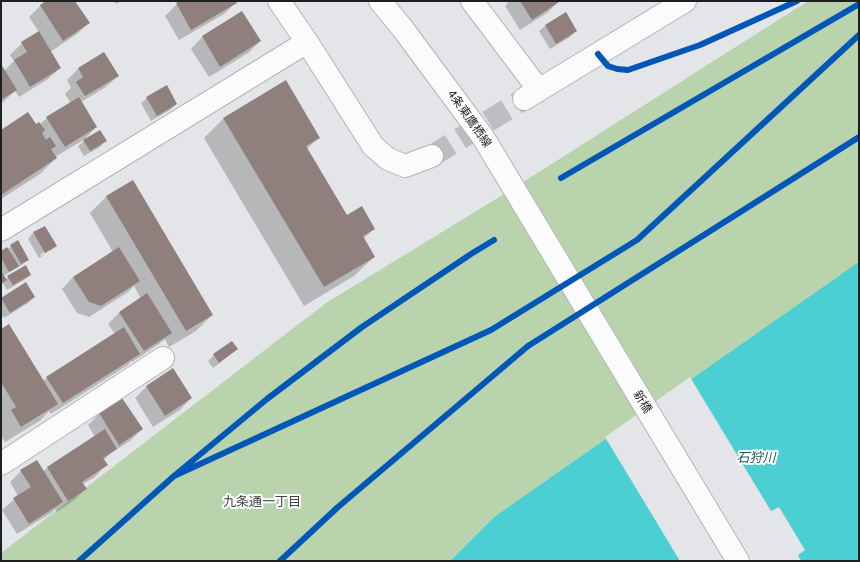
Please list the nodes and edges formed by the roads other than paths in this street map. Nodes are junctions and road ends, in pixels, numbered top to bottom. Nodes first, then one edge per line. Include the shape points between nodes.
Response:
1 (278, 1) edge
2 (380, 1) edge
3 (472, 1) edge
4 (685, 1) edge
5 (307, 42) junction
6 (432, 156) tunnel mouth
7 (1, 230) edge
8 (547, 243) joint
9 (163, 358) dead end
10 (1, 464) edge
11 (738, 561) edge

1 - 5 street
2 - 8 street, 4条東鷹栖線 via 483,137
3 - 4 street via 531,94
5 - 6 street via 373,146 388,159 405,166
5 - 7 street
8 - 11 street, 新橋
9 - 10 street

